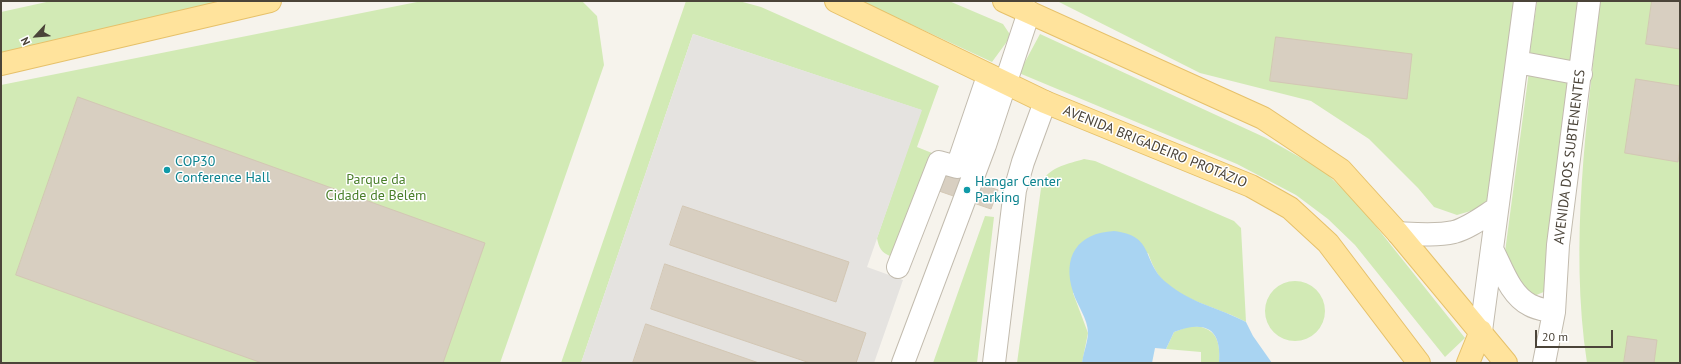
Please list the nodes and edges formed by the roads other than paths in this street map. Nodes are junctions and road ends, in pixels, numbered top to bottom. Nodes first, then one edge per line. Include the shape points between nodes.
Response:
1 (270, 1) edge
2 (836, 1) edge
3 (1004, 1) edge
4 (1525, 1) edge
5 (1589, 1) edge
6 (1029, 12) junction
7 (1517, 62) junction
8 (1, 64) edge
9 (1581, 74) junction
10 (997, 80) junction
11 (1044, 102) junction
12 (968, 163) junction
13 (1497, 208) junction
14 (1398, 234) junction
15 (1492, 249) junction
16 (898, 266) dead end
17 (1554, 312) junction
18 (1481, 331) junction
19 (903, 363) edge
20 (994, 363) edge
21 (1419, 363) edge
22 (1468, 363) edge
23 (1506, 363) edge
24 (1544, 363) edge

1 - 8 main road
2 - 10 main road, AVENIDA BRIGADEIRO PROTÁZIO
3 - 6 main road
4 - 7 street
5 - 9 street, AVENIDA DOS SUBTENENTES
6 - 10 street
6 - 14 main road via 1263,118 1341,170
7 - 9 street
7 - 13 street
9 - 17 street, AVENIDA DOS SUBTENENTES via 1558,245
10 - 11 main road, AVENIDA BRIGADEIRO PROTÁZIO
10 - 12 street
11 - 20 street via 1015,190
11 - 21 main road, AVENIDA BRIGADEIRO PROTÁZIO via 1251,186 1290,208 1328,244
12 - 16 street via 957,166 939,162
12 - 19 street
13 - 14 street via 1470,226 1454,232
13 - 15 street
14 - 18 main road
15 - 17 street via 1509,284 1518,296 1530,305
15 - 18 street
17 - 24 street, AVENIDA DOS SUBTENENTES
18 - 22 main road
18 - 23 main road

